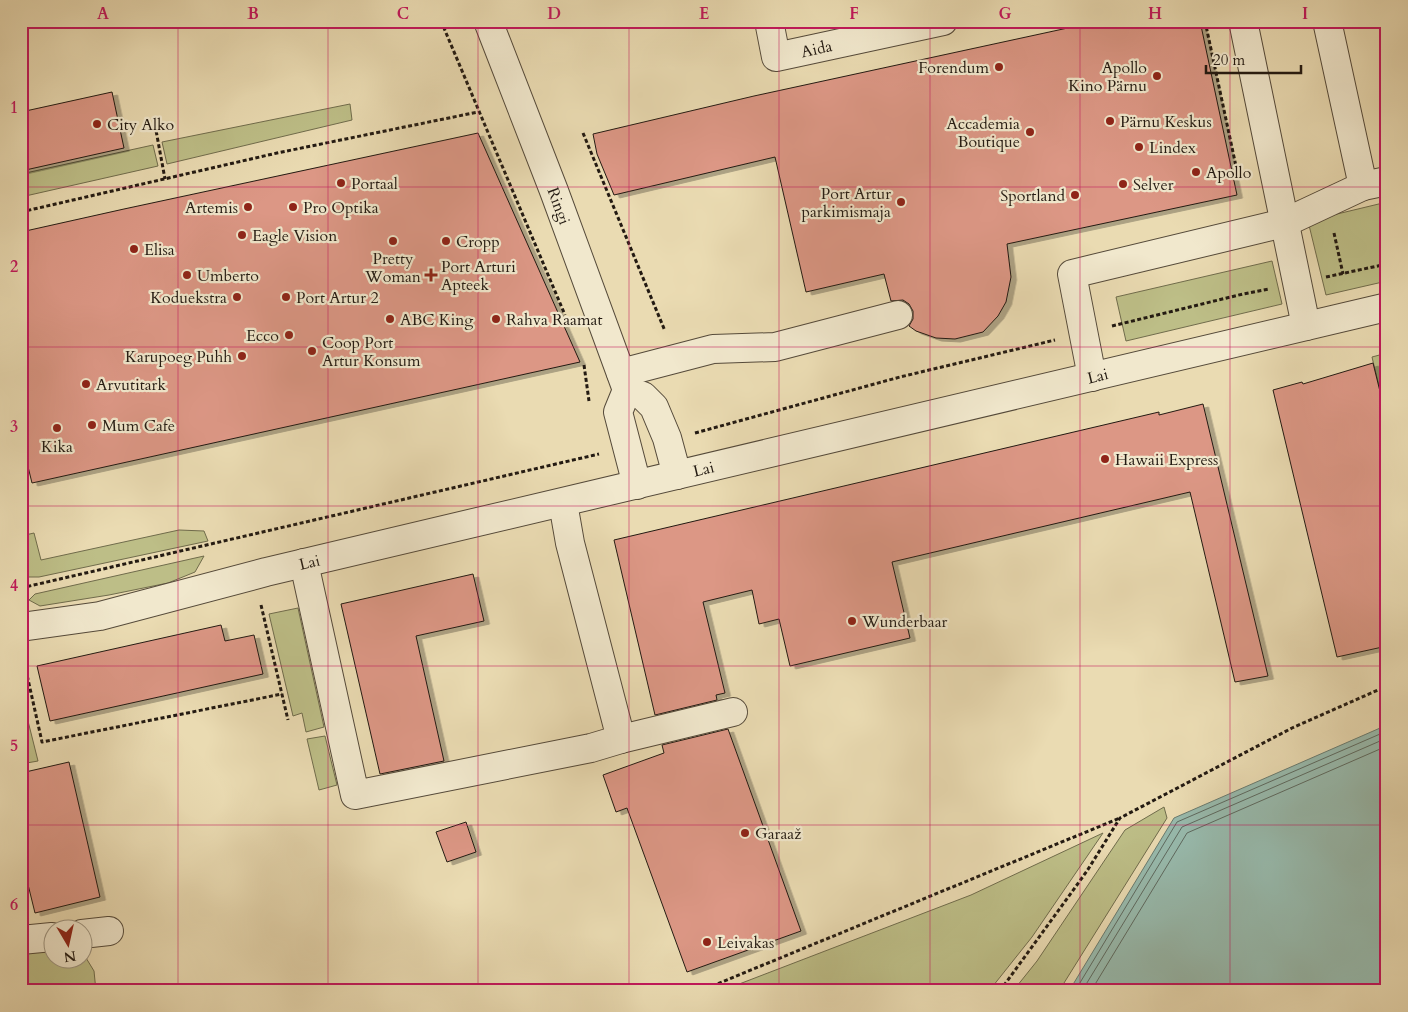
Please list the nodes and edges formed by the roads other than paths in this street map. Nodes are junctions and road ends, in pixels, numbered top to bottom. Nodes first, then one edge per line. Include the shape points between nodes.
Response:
1 (488, 21) edge
2 (769, 21) edge
3 (943, 21) edge
4 (1244, 21) edge
5 (1327, 21) edge
6 (1375, 184) edge
7 (1284, 223) junction
8 (1387, 307) edge
9 (898, 315) dead end
10 (1306, 326) junction
11 (1092, 377) junction
12 (624, 382) junction
13 (677, 475) junction
14 (637, 485) junction
15 (563, 503) junction
16 (304, 564) junction
17 (21, 626) edge
18 (733, 712) dead end
19 (621, 739) junction
20 (109, 931) dead end
21 (92, 933) edge
22 (42, 938) edge
23 (21, 940) edge

1 - 12 street, Ringi
2 - 3 street, Aida via 776,57
4 - 7 street
5 - 6 street
6 - 7 street via 1342,195
7 - 10 street
7 - 11 street via 1072,274
8 - 10 street, Lai
9 - 12 street via 775,347 713,349 676,359
10 - 11 street, Lai
11 - 13 street, Lai
12 - 13 street via 654,407
12 - 14 street via 618,412
13 - 14 street, Lai
14 - 15 street, Lai
15 - 16 street, Lai
15 - 19 street via 570,543
16 - 17 street, Lai via 100,616
16 - 19 street via 355,795 591,748
18 - 19 street
20 - 21 street
22 - 23 street

